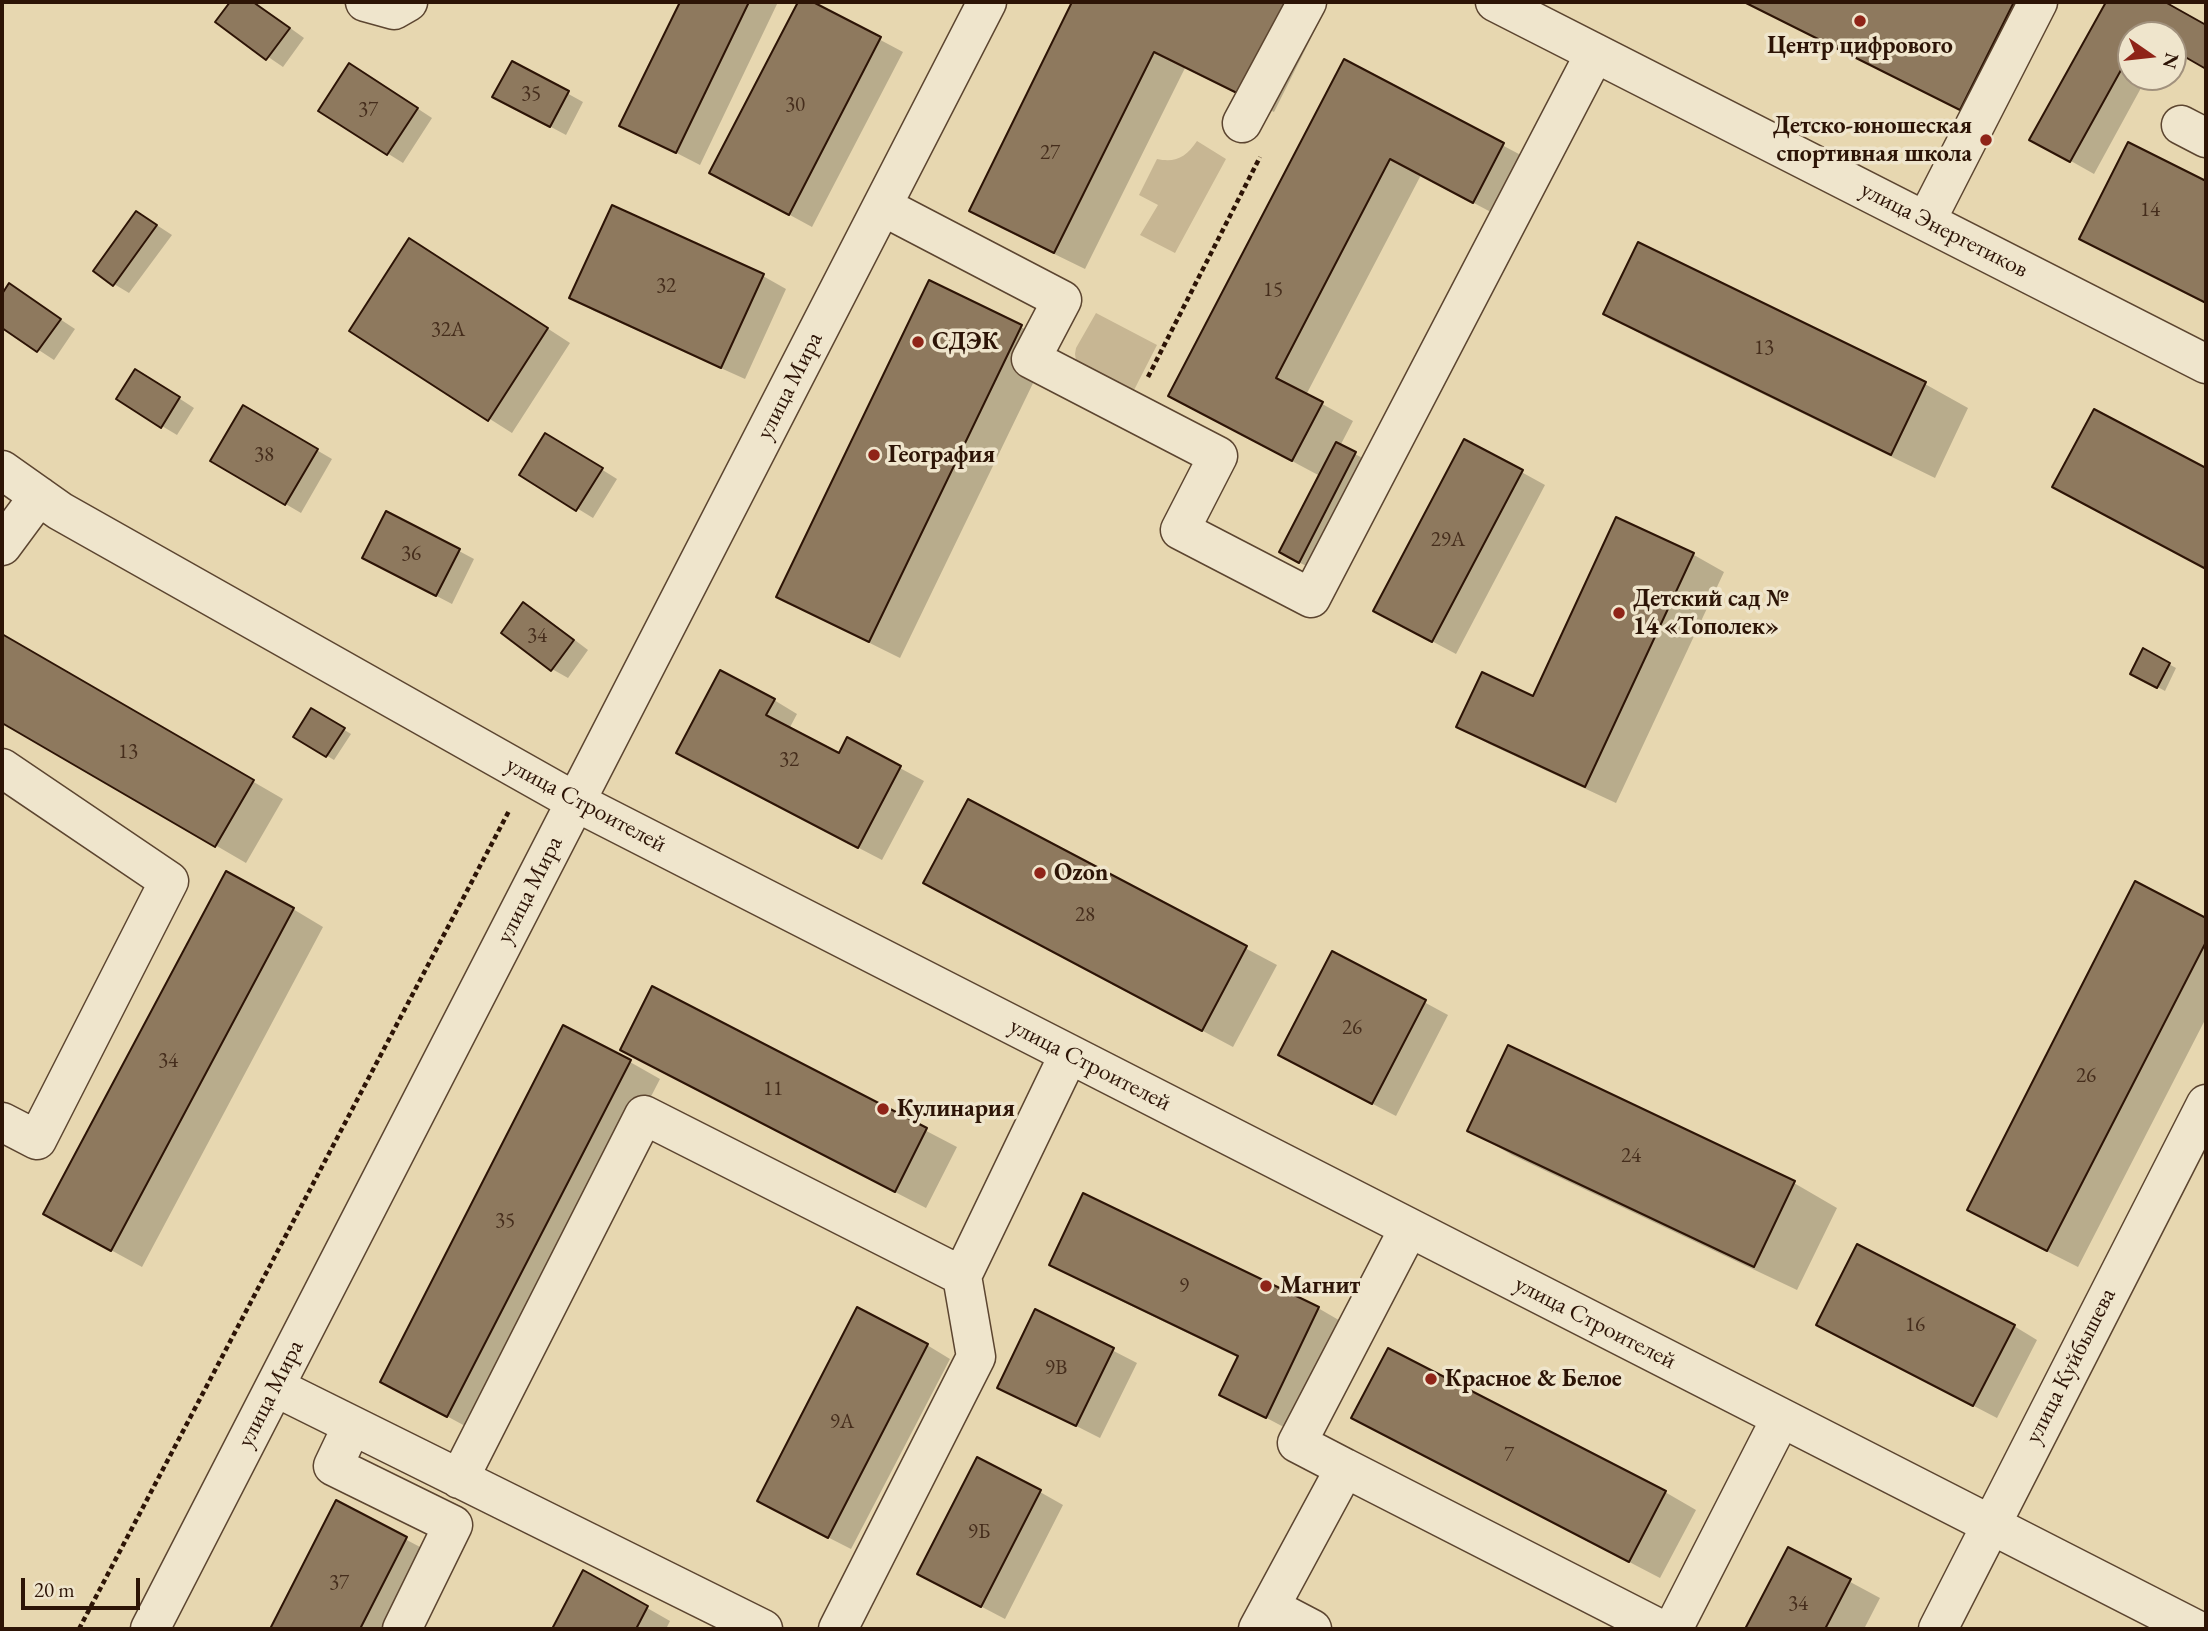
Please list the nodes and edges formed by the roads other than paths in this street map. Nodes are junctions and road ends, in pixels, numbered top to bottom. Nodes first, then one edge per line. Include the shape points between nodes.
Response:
1 (365, 2) edge
2 (408, 2) edge
3 (987, 2) edge
4 (1307, 2) edge
5 (1495, 2) edge
6 (2038, 2) edge
7 (1595, 52) junction
8 (1252, 137) road end
9 (882, 206) junction
10 (1926, 221) junction
11 (2206, 364) edge
12 (2, 470) edge
13 (39, 496) junction
14 (2, 546) edge
15 (2, 768) edge
16 (576, 802) junction
17 (1069, 1054) junction
18 (2206, 1104) edge
19 (2, 1122) edge
20 (1409, 1228) junction
21 (962, 1276) junction
22 (275, 1387) junction
23 (1781, 1418) junction
24 (352, 1426) junction
25 (1345, 1468) junction
26 (459, 1479) junction
27 (1990, 1525) junction
28 (1264, 1618) edge
29 (150, 1629) edge
30 (402, 1629) edge
31 (763, 1629) edge
32 (838, 1629) edge
33 (1312, 1629) edge
34 (1660, 1629) edge
35 (1673, 1629) edge
36 (1938, 1629) edge
37 (2196, 1629) edge

1 - 2 street via 394,10
3 - 9 street, улица Мира
4 - 8 street
5 - 7 street, улица Энергетиков
6 - 10 street
7 - 9 street via 1311,598 1180,530 1218,456 1031,359 1062,300
7 - 10 street, улица Энергетиков
9 - 16 street, улица Мира
10 - 11 street, улица Энергетиков
12 - 13 street, улица Строителей
13 - 14 street
13 - 16 street, улица Строителей via 60,512
15 - 19 street via 169,881 37,1140
16 - 17 street, улица Строителей
16 - 22 street, улица Мира
17 - 20 street, улица Строителей
17 - 21 street
18 - 27 street, улица Куйбышева
20 - 23 street, улица Строителей
20 - 25 street via 1297,1443
21 - 26 street via 644,1115
21 - 32 street via 976,1357
22 - 24 street
22 - 29 street, улица Мира
23 - 27 street, улица Строителей
23 - 35 street
24 - 26 street
24 - 30 street via 333,1466 453,1525
25 - 28 street
25 - 34 street
26 - 31 street
27 - 36 street, улица Куйбышева
27 - 37 street, улица Строителей
28 - 33 street

